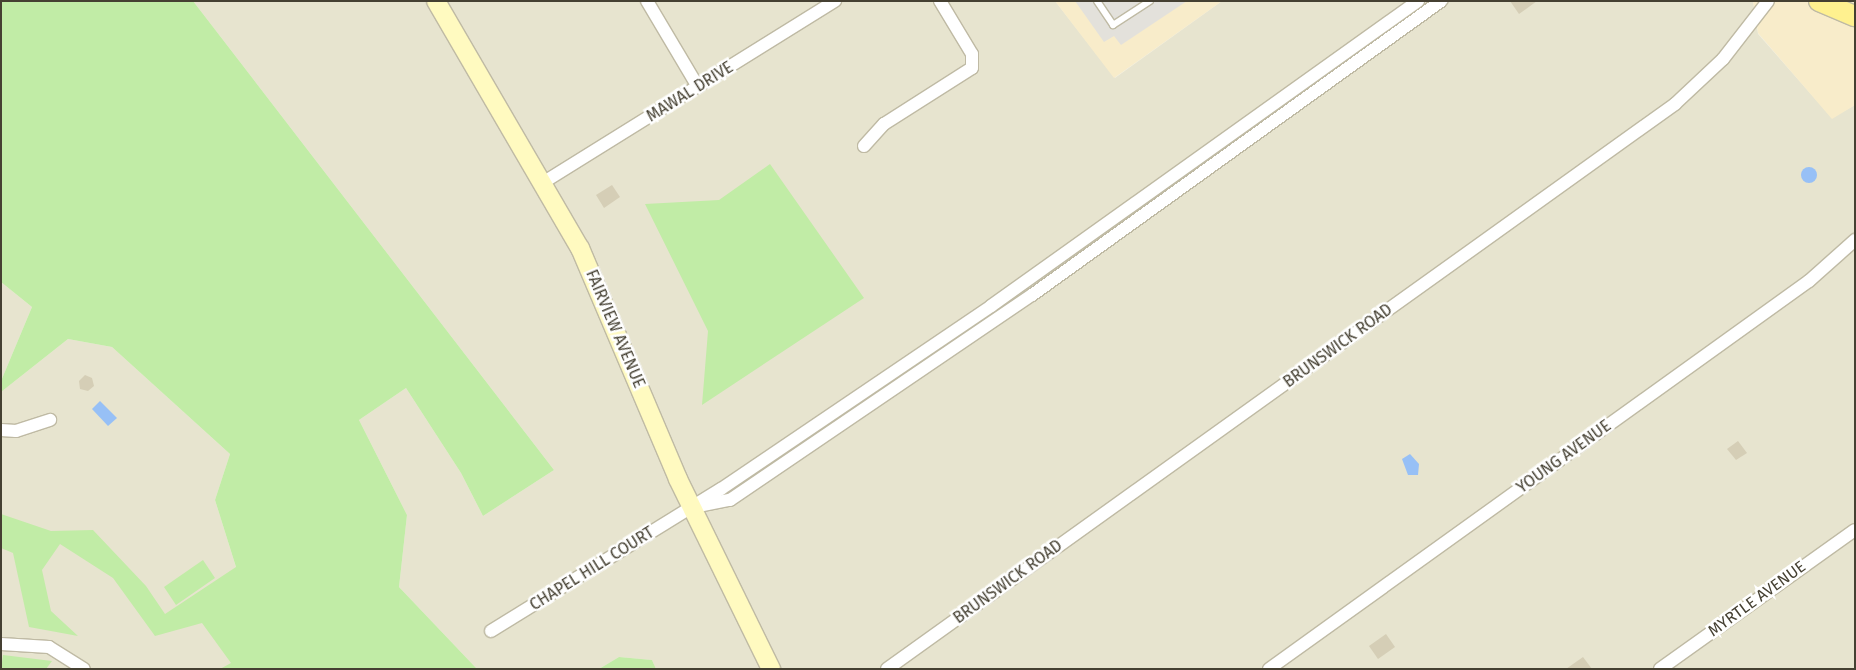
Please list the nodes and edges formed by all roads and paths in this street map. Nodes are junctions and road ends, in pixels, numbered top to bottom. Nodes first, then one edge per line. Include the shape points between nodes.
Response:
1 (436, 1) edge
2 (646, 1) edge
3 (835, 1) edge
4 (940, 1) edge
5 (1096, 1) edge
6 (1150, 1) edge
7 (1418, 1) edge
8 (1442, 1) edge
9 (1768, 1) edge
10 (1819, 1) edge
11 (1426, 12) junction
12 (1855, 16) edge
13 (698, 86) junction
14 (1273, 106) junction
15 (1281, 116) junction
16 (864, 146) dead end
17 (544, 182) junction
18 (1140, 210) junction
19 (1855, 240) edge
20 (50, 420) dead end
21 (1, 430) edge
22 (693, 507) junction
23 (1855, 530) edge
24 (490, 631) dead end
25 (1, 644) edge
26 (84, 669) edge
27 (771, 669) edge
28 (887, 669) edge
29 (1269, 669) edge
30 (1660, 669) edge

1 - 17 main road, FAIRVIEW AVENUE
2 - 13 street
3 - 13 street, MAWAL DRIVE
4 - 16 street via 972,54 972,68 884,124
5 - 6 lane via 1113,25
7 - 11 street
7 - 14 street
8 - 11 street
9 - 28 street, BRUNSWICK ROAD via 1723,59 1675,104
10 - 12 main road
11 - 15 street
13 - 17 street, MAWAL DRIVE
14 - 15 street
14 - 18 street
15 - 18 street
17 - 22 main road, FAIRVIEW AVENUE via 599,288
18 - 22 street, CHAPEL HILL COURT via 852,408
19 - 29 street, YOUNG AVENUE via 1809,281
20 - 21 street via 16,432
22 - 24 street, CHAPEL HILL COURT
22 - 27 main road, FAIRVIEW AVENUE
23 - 30 street, MYRTLE AVENUE
25 - 26 street via 48,647

